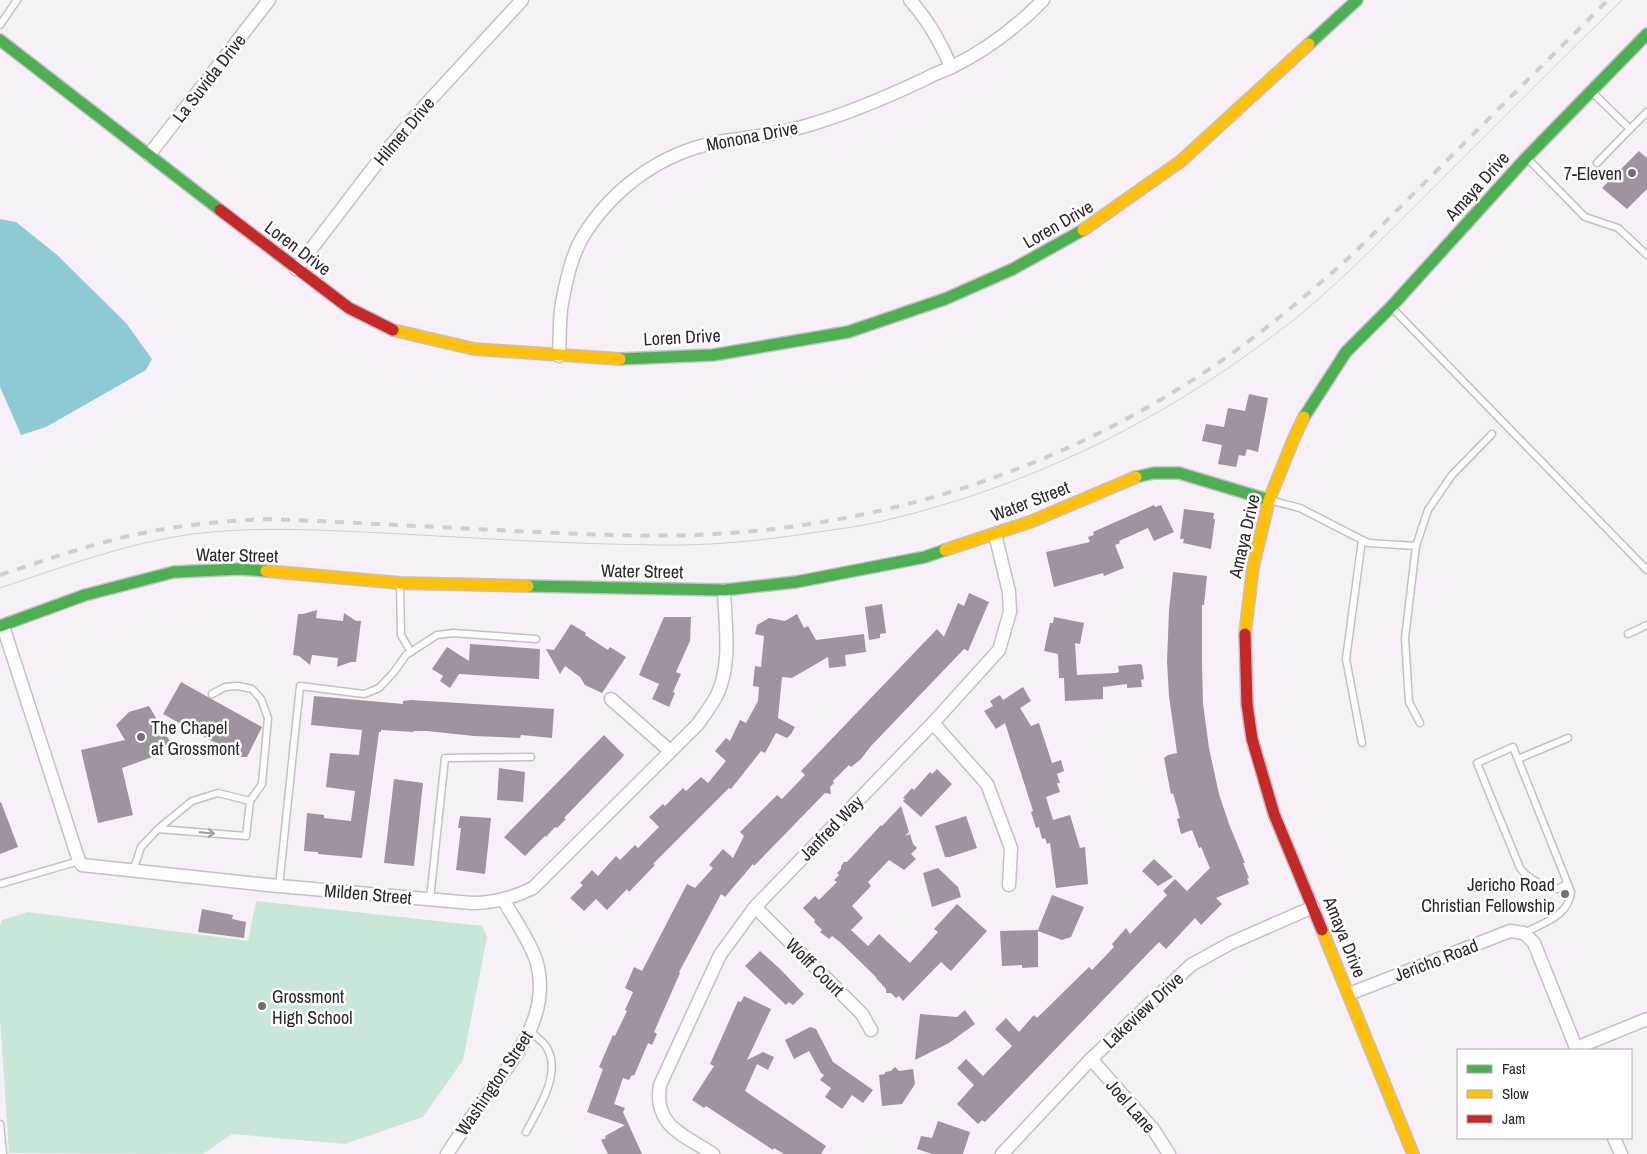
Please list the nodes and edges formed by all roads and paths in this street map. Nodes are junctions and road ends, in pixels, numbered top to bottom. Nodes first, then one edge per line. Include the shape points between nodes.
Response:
1 (17, 0) edge
2 (269, 0) edge
3 (522, 0) edge
4 (910, 0) edge
5 (1043, 0) edge
6 (1357, 0) edge
7 (0, 25) edge
8 (1645, 39) edge
9 (0, 40) edge
10 (951, 67) junction
11 (1592, 91) junction
12 (1647, 112) edge
13 (1630, 129) junction
14 (149, 156) junction
15 (1526, 158) junction
16 (1598, 163) dead end
17 (1646, 251) edge
18 (296, 270) junction
19 (1391, 307) junction
20 (559, 356) junction
21 (1492, 434) dead end
22 (1269, 500) junction
23 (995, 534) junction
24 (1362, 540) junction
25 (1416, 546) junction
26 (1647, 570) edge
27 (400, 582) junction
28 (724, 590) junction
29 (1647, 625) edge
30 (1, 626) edge
31 (1628, 634) dead end
32 (536, 639) dead end
33 (411, 652) junction
34 (212, 694) dead end
35 (611, 698) dead end
36 (1420, 723) dead end
37 (933, 724) junction
38 (1568, 738) dead end
39 (1362, 743) dead end
40 (670, 752) junction
41 (531, 757) dead end
42 (1518, 759) junction
43 (250, 800) junction
44 (158, 829) junction
45 (79, 861) junction
46 (133, 871) junction
47 (0, 884) edge
48 (1568, 884) junction
49 (1009, 885) dead end
50 (279, 886) junction
51 (430, 899) junction
52 (503, 900) junction
53 (1313, 907) junction
54 (755, 908) junction
55 (1524, 933) junction
56 (1349, 994) junction
57 (1647, 1019) edge
58 (871, 1030) dead end
59 (530, 1031) junction
60 (1577, 1049) edge
61 (1091, 1059) junction
62 (0, 1124) edge
63 (526, 1132) dead end
64 (1614, 1139) edge
65 (3, 1154) edge
66 (447, 1154) edge
67 (713, 1154) edge
68 (1002, 1154) edge
69 (1169, 1154) edge
70 (1413, 1154) edge
71 (1621, 1154) edge

1 - 7 lane
2 - 14 street, La Suvida Drive
3 - 18 street, Hilmer Drive via 418,113
4 - 10 street via 927,21
5 - 10 street, Monona Drive via 998,39
6 - 20 street, Loren Drive via 1162,176 1084,230 976,286 914,311 848,332 788,343 713,355
8 - 11 street, Amaya Drive
9 - 14 street, Loren Drive
10 - 20 street, Monona Drive via 836,117 782,132 707,144 670,158 640,175 606,205 581,240 562,304
11 - 13 lane
11 - 15 street, Amaya Drive
12 - 13 lane
13 - 16 lane
14 - 18 street, Loren Drive
15 - 17 lane via 1585,216 1618,228
15 - 19 street, Amaya Drive
18 - 20 street, Loren Drive via 349,308 402,334 474,349
19 - 22 street, Amaya Drive via 1346,352 1327,380 1294,438
19 - 26 lane
21 - 25 lane via 1452,475 1428,510
22 - 23 street, Water Street via 1179,473 1154,473 1134,477
22 - 24 lane via 1300,508
22 - 53 street, Amaya Drive via 1248,601 1245,635 1247,704 1252,738 1274,814
23 - 28 street, Water Street via 925,557 796,582
23 - 37 street, Janfred Way via 1009,592 1010,612 999,650
24 - 25 lane
24 - 39 lane via 1346,659
25 - 36 lane via 1405,638 1409,702
27 - 28 street, Water Street
27 - 30 street, Water Street via 240,569 174,572 85,595
27 - 33 lane via 401,635
28 - 40 street, Milden Street via 726,654 717,695 698,724
29 - 31 lane
30 - 45 street
32 - 33 lane via 437,634
33 - 50 lane via 372,692 364,694 300,686
34 - 43 lane via 232,686 252,690 261,699 268,718 262,784
35 - 40 street
37 - 49 street via 987,784 1010,848
37 - 54 street, Janfred Way
38 - 42 lane
40 - 52 street, Milden Street via 533,888
41 - 51 lane via 444,758
42 - 48 lane
42 - 48 lane via 1513,747 1477,763 1520,868 1530,879 1557,889
43 - 44 lane via 218,793 206,796 192,801
44 -> 43 lane via 246,836
44 - 46 lane via 141,847
45 - 46 street, Milden Street via 82,865
45 - 47 lane
46 - 50 street, Milden Street
48 - 55 lane via 1570,899 1564,910
50 - 51 street, Milden Street
51 - 52 street, Milden Street via 490,903
52 - 59 street, Washington Street via 533,953 540,978 540,998
53 - 56 street, Amaya Drive
53 - 61 street, Lakeview Drive via 1231,943 1191,965
54 - 58 street, Wolff Court via 862,1014
54 - 67 street, Janfred Way via 720,954 660,1085 658,1099 666,1122
55 - 56 street, Jericho Road via 1510,931
55 - 60 street via 1534,943
56 - 70 street, Amaya Drive
57 - 60 street
59 - 63 lane via 545,1045 551,1059 546,1094
59 - 66 street, Washington Street via 519,1052
61 - 68 street, Lakeview Drive
61 - 69 street, Joel Lane via 1153,1129
62 - 65 lane
64 - 71 street

